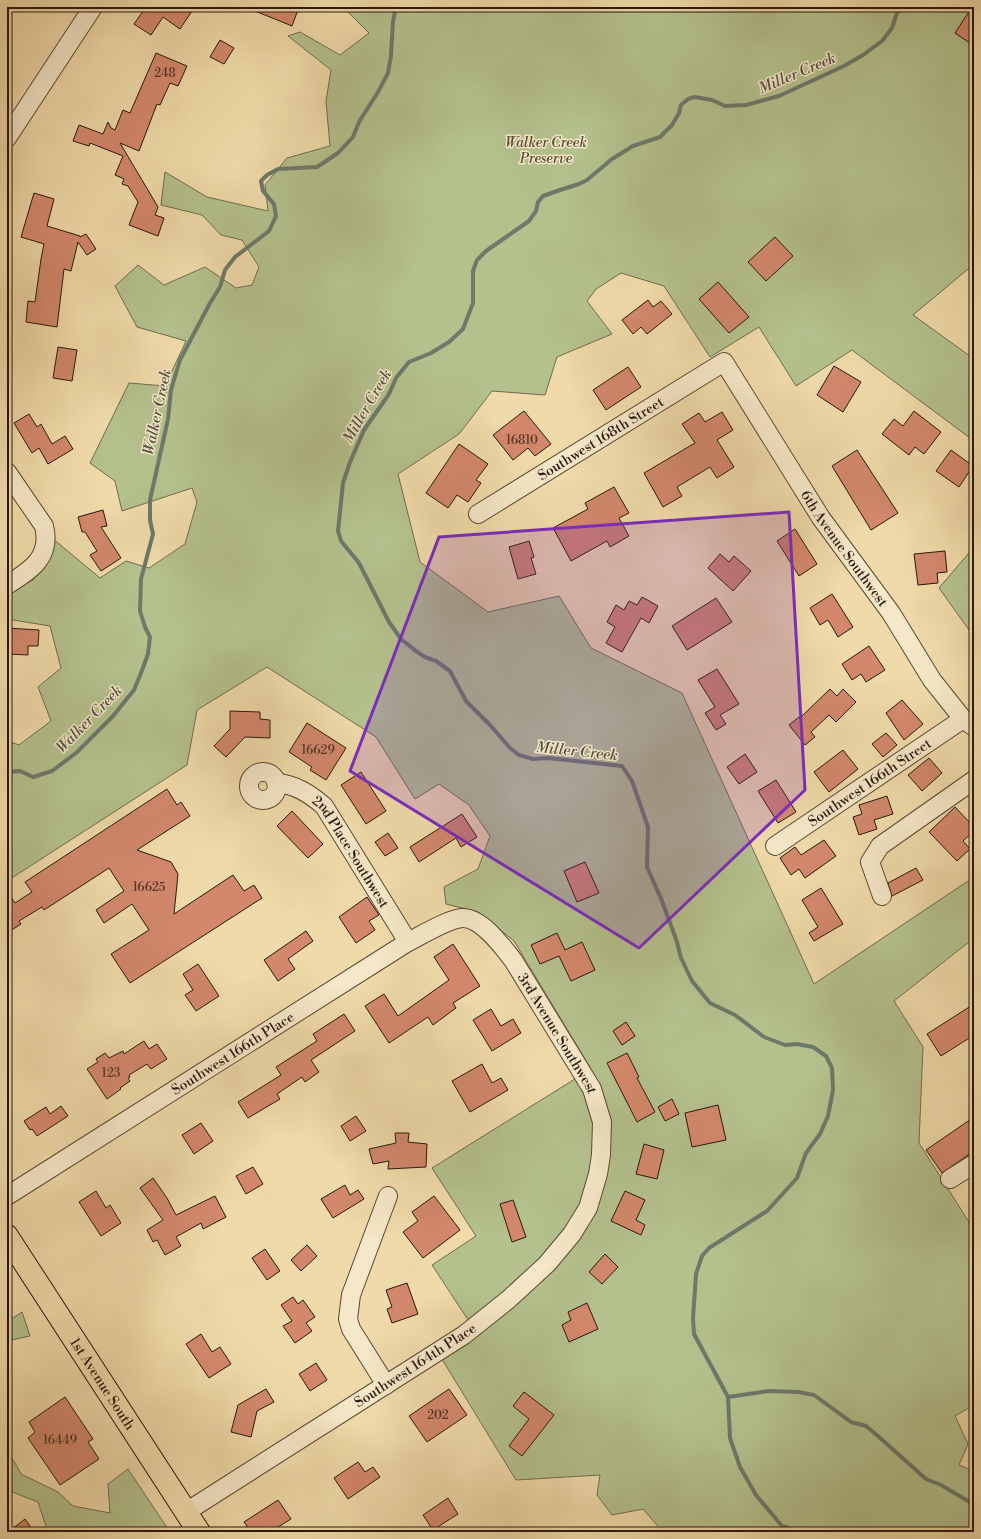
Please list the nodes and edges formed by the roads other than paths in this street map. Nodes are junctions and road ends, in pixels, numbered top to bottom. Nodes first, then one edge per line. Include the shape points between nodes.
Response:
1 (93, 7) edge
2 (7, 138) edge
3 (724, 362) joint
4 (7, 472) edge
5 (478, 514) dead end
6 (7, 585) edge
7 (969, 723) edge
8 (974, 780) edge
9 (276, 783) dead end
10 (775, 846) dead end
11 (882, 896) dead end
12 (463, 918) joint
13 (408, 942) junction
14 (974, 1164) edge
15 (598, 1174) joint
16 (950, 1179) dead end
17 (7, 1196) edge
18 (388, 1196) dead end
19 (7, 1236) edge
20 (386, 1385) junction
21 (186, 1512) junction
22 (199, 1532) edge

1 - 2 street
3 - 5 street, Southwest 168th Street
3 - 7 street, 6th Avenue Southwest via 821,518 891,613 932,680
4 - 6 street via 44,526 46,535 43,553 27,573
7 - 10 street, Southwest 166th Street
8 - 11 street via 880,846 870,862
9 - 13 street, 2nd Place Southwest via 299,788 324,806
12 - 13 street, Southwest 166th Place via 453,920
12 - 15 street, 3rd Avenue Southwest via 474,921 486,930 513,960 592,1089 602,1122 602,1149
13 - 17 street, Southwest 166th Place
14 - 16 street
15 - 20 street, Southwest 164th Place via 588,1208 572,1234 547,1264 464,1335
18 - 20 street via 351,1295 348,1319 351,1329
19 - 21 main road, 1st Avenue South
20 - 21 street, Southwest 164th Place
21 - 22 main road, 1st Avenue South

